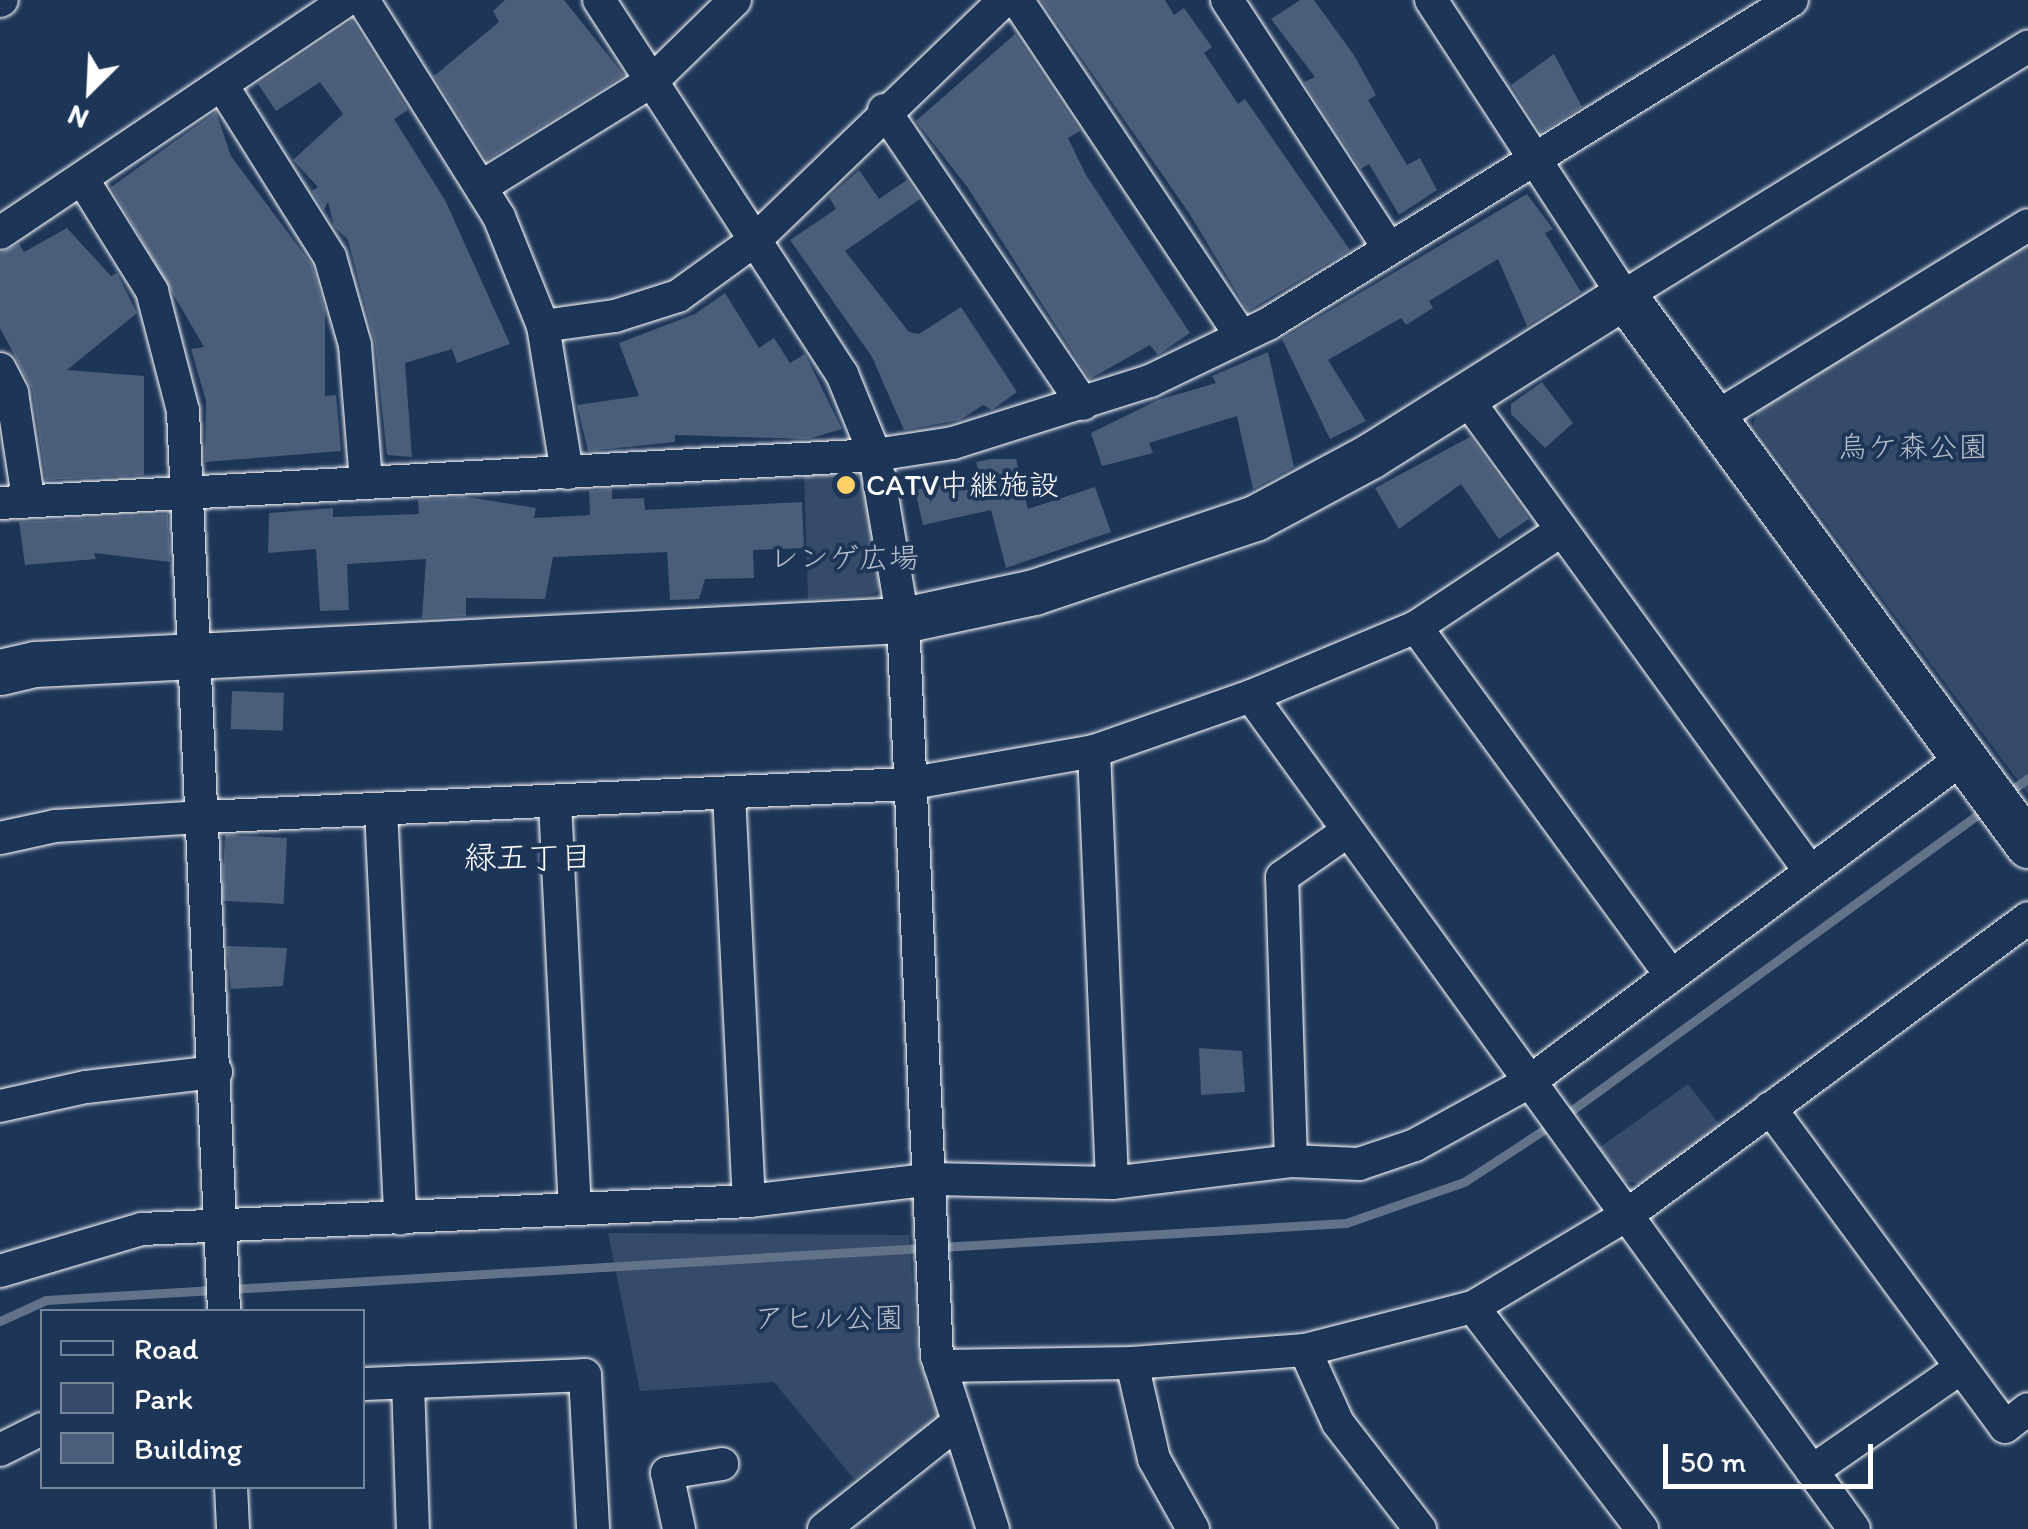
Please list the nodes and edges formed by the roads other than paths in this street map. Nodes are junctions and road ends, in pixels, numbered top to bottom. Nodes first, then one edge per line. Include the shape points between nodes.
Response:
1 (347, 0) edge
2 (363, 0) edge
3 (600, 0) edge
4 (735, 0) edge
5 (1004, 0) edge
6 (1017, 0) edge
7 (1227, 0) edge
8 (1431, 0) edge
9 (1792, 0) edge
10 (2028, 46) edge
11 (652, 81) junction
12 (222, 85) junction
13 (884, 110) junction
14 (1533, 158) junction
15 (83, 180) junction
16 (481, 187) junction
17 (2028, 225) edge
18 (0, 233) edge
19 (754, 240) junction
20 (1388, 247) junction
21 (1624, 296) junction
22 (543, 326) junction
23 (1242, 336) junction
24 (0, 369) edge
25 (1465, 396) junction
26 (1083, 404) junction
27 (1716, 417) junction
28 (875, 455) junction
29 (568, 473) junction
30 (366, 483) junction
31 (188, 490) junction
32 (14, 500) edge
33 (1559, 532) junction
34 (903, 620) junction
35 (1416, 627) junction
36 (197, 655) junction
37 (0, 672) edge
38 (1252, 696) junction
39 (1094, 750) junction
40 (1964, 757) junction
41 (907, 784) junction
42 (728, 794) junction
43 (555, 802) junction
44 (381, 809) junction
45 (204, 816) junction
46 (1348, 831) junction
47 (0, 838) edge
48 (2028, 845) edge
49 (1808, 870) junction
50 (2028, 918) edge
51 (1670, 974) junction
52 (216, 1072) junction
53 (1529, 1082) junction
54 (0, 1106) edge
55 (1770, 1108) junction
56 (1291, 1162) junction
57 (933, 1180) junction
58 (1112, 1182) junction
59 (749, 1201) junction
60 (576, 1209) junction
61 (1626, 1215) junction
62 (400, 1219) junction
63 (221, 1225) junction
64 (0, 1271) edge
65 (1473, 1306) junction
66 (224, 1309) edge
67 (1306, 1350) junction
68 (1132, 1363) junction
69 (940, 1366) junction
70 (1961, 1368) junction
71 (408, 1382) junction
72 (365, 1384) edge
73 (2028, 1410) edge
74 (956, 1424) junction
75 (40, 1430) edge
76 (0, 1450) edge
77 (722, 1464) dead end
78 (1812, 1471) junction
79 (232, 1489) edge
80 (233, 1529) edge
81 (413, 1529) edge
82 (592, 1529) edge
83 (679, 1529) edge
84 (824, 1529) edge
85 (993, 1529) edge
86 (1193, 1529) edge
87 (1420, 1529) edge
88 (1642, 1529) edge
89 (1854, 1529) edge

1 - 12 street
2 - 16 street
3 - 11 street
4 - 11 street
5 - 13 street
6 - 23 street
7 - 20 street
8 - 14 street
9 - 14 street
10 - 21 street
11 - 16 street
11 - 19 street
12 - 15 street
12 - 30 street via 330,257 356,344
13 - 19 street
13 - 26 street
14 - 20 street
14 - 21 street
15 - 18 street
15 - 31 street via 152,290 182,411
16 - 22 street
17 - 27 street
19 - 22 street via 678,296 615,316
19 - 28 street via 842,374
20 - 23 street
21 - 25 street
21 - 27 street
22 - 29 street
23 - 26 street
24 - 32 street via 12,393
25 - 33 street
25 - 34 street via 1255,518 1034,592
26 - 28 street via 953,443
27 - 40 street
28 - 29 street
28 - 34 street
29 - 30 street
30 - 31 street
31 - 32 street
31 - 36 street
33 - 35 street
33 - 49 street
34 - 36 street
34 - 41 street
35 - 38 street
35 - 51 street
36 - 37 street
36 - 45 street
38 - 39 street
38 - 46 street
39 - 41 street
39 - 58 street
40 - 48 street
40 - 49 street
41 - 42 street
41 - 57 street
42 - 43 street
42 - 59 street
43 - 44 street
43 - 60 street
44 - 45 street
44 - 62 street
45 - 47 street via 56,826
45 - 52 street
46 - 53 street
46 - 56 street via 1282,877
49 - 51 street
50 - 55 street
51 - 53 street
52 - 54 street via 86,1087
52 - 63 street
53 - 56 street via 1416,1146 1359,1164
53 - 61 street
55 - 61 street
55 - 70 street
56 - 58 street
57 - 58 street
57 - 59 street
57 - 69 street
59 - 60 street
60 - 62 street
61 - 65 street
61 - 78 street
62 - 63 street
63 - 64 street via 142,1229
63 - 66 street
65 - 67 street
65 - 88 street
67 - 68 street
67 - 87 street via 1338,1424
68 - 69 street
68 - 86 street via 1154,1459
69 - 74 street
70 - 73 street via 2004,1427
70 - 78 street
71 - 72 street
71 - 81 street
71 - 82 street via 585,1376
74 - 84 street
74 - 85 street
75 - 76 street
77 - 83 street via 667,1473
78 - 89 street
79 - 80 street

